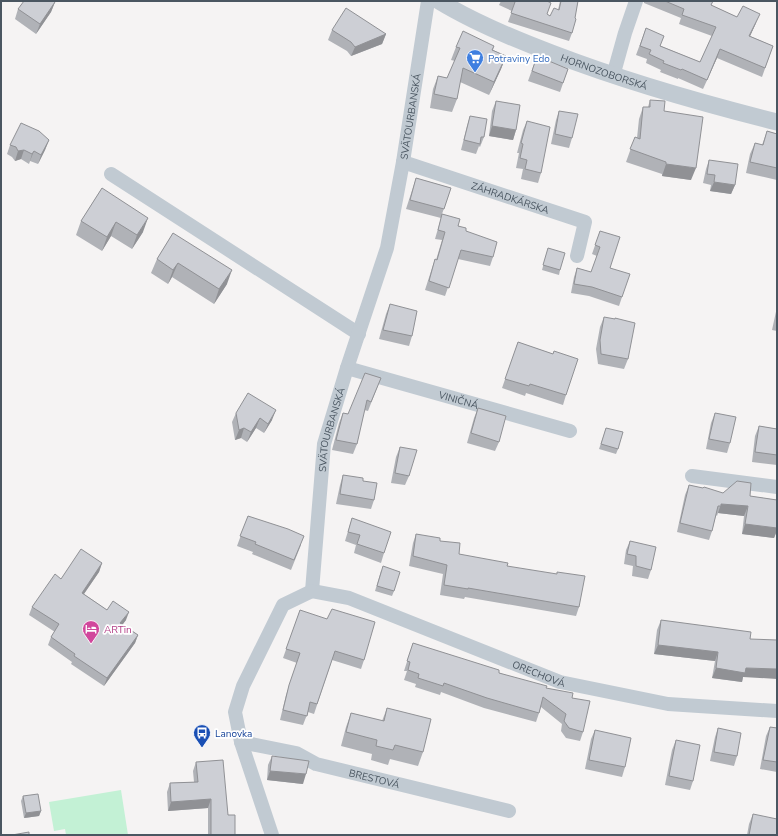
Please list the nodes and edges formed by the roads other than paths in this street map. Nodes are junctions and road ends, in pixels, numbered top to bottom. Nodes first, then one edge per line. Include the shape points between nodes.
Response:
1 (428, 1) edge
2 (439, 1) edge
3 (636, 1) edge
4 (613, 76) junction
5 (777, 122) edge
6 (403, 162) junction
7 (111, 174) dead end
8 (577, 256) dead end
9 (359, 334) junction
10 (347, 368) junction
11 (570, 431) dead end
12 (692, 476) dead end
13 (777, 487) edge
14 (312, 591) junction
15 (777, 711) edge
16 (241, 742) junction
17 (509, 811) dead end
18 (272, 835) edge

1 - 6 street, SVÄTOURBANSKÁ
2 - 4 street, HORNOZOBORSKÁ via 476,22 517,40
3 - 4 street
4 - 5 street, HORNOZOBORSKÁ
6 - 8 street, ZÁHRADKÁRSKA via 585,222
6 - 9 street, SVÄTOURBANSKÁ via 387,248
7 - 9 street
9 - 10 street, SVÄTOURBANSKÁ
10 - 11 street, VINIČNÁ
10 - 14 street, SVÄTOURBANSKÁ via 324,444
12 - 13 street
14 - 15 street, ORECHOVÁ via 349,598 560,682 668,704
14 - 16 street via 283,605 243,686 235,712
16 - 17 street, BRESTOVÁ via 296,753 316,764
16 - 18 street

